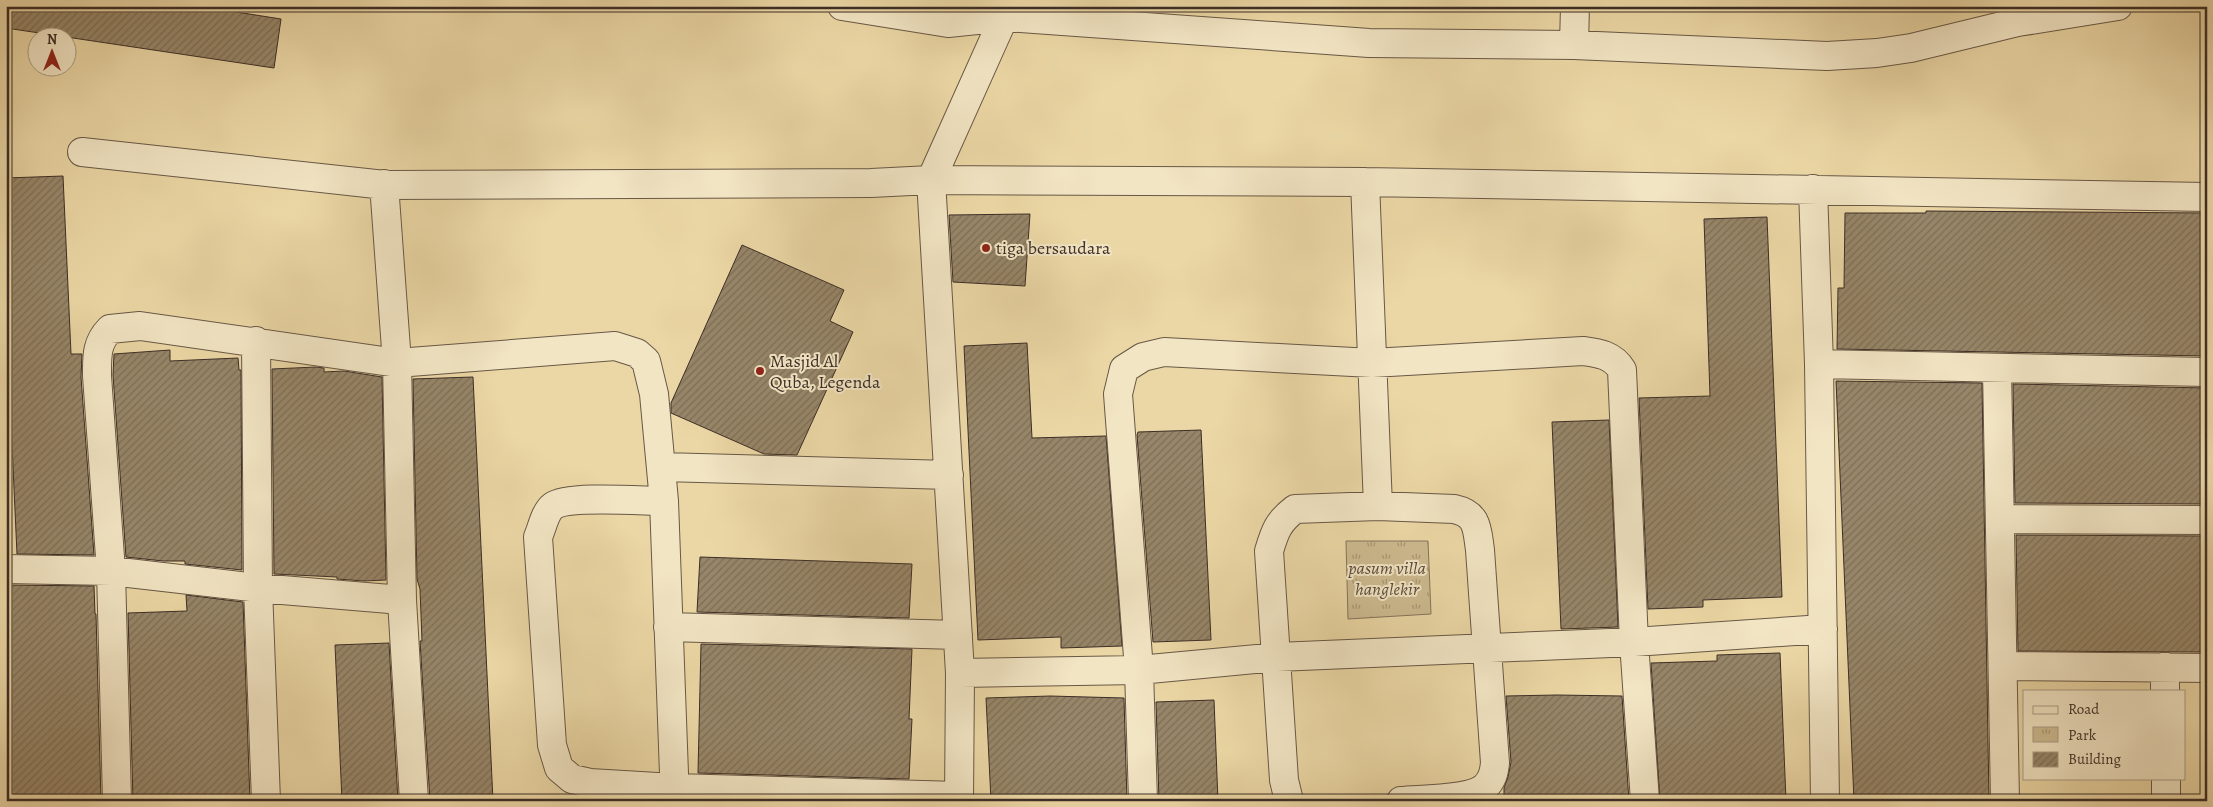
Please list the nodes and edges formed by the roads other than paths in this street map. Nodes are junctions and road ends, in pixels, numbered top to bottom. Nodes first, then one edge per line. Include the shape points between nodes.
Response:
1 (842, 6) edge
2 (1575, 6) edge
3 (2118, 6) edge
4 (1003, 10) edge
5 (2018, 14) edge
6 (1574, 45) junction
7 (82, 152) dead end
8 (931, 180) junction
9 (1366, 182) junction
10 (384, 184) junction
11 (1814, 189) junction
12 (2207, 197) edge
13 (256, 341) junction
14 (397, 362) junction
15 (1372, 363) junction
16 (1819, 364) junction
17 (1998, 369) junction
18 (2207, 372) edge
19 (662, 467) junction
20 (949, 475) junction
21 (664, 501) junction
22 (1378, 506) junction
23 (2000, 519) junction
24 (2207, 520) edge
25 (6, 569) edge
26 (111, 571) junction
27 (258, 588) junction
28 (402, 600) junction
29 (668, 627) junction
30 (1823, 629) junction
31 (958, 635) junction
32 (1634, 642) junction
33 (1486, 649) junction
34 (1277, 657) junction
35 (2003, 666) junction
36 (2207, 668) edge
37 (1139, 670) junction
38 (960, 673) junction
39 (2165, 679) edge
40 (2166, 780) edge
41 (674, 795) edge
42 (959, 798) edge
43 (117, 801) edge
44 (266, 801) edge
45 (414, 801) edge
46 (1143, 801) edge
47 (1289, 801) edge
48 (1401, 801) edge
49 (1645, 801) edge
50 (1825, 801) edge
51 (2005, 801) edge
52 (2166, 801) edge

1 - 4 street via 948,23
2 - 6 street
3 - 5 street
4 - 6 street via 1369,43
4 - 8 street
5 - 6 street via 1911,48 1848,55
7 - 10 street
8 - 9 street
8 - 10 street
8 - 20 street
9 - 11 street
9 - 15 street
10 - 14 street
11 - 12 street
11 - 16 street
13 - 14 street
13 - 26 street via 140,326 110,329 103,336 97,349 97,376
13 - 27 street
14 - 19 street via 615,346 637,353 646,362 654,394
14 - 28 street
15 - 22 street
15 - 32 street via 1583,351 1601,353 1617,362 1622,370 1624,396
15 - 37 street via 1164,352 1143,357 1124,369 1118,394
16 - 17 street
16 - 30 street
17 - 18 street
17 - 23 street
19 - 20 street
19 - 21 street
20 - 31 street
21 - 29 street
21 - 41 street via 573,500 553,506 538,537 552,744 559,768 572,779
22 - 33 street via 1454,509 1465,511 1472,517 1477,527 1480,550
22 - 34 street via 1295,508 1276,528 1269,551
23 - 24 street
23 - 35 street
25 - 26 street
26 - 27 street
26 - 43 street
27 - 28 street
27 - 44 street
28 - 45 street
29 - 31 street
29 - 41 street
30 - 32 street
30 - 50 street
31 - 38 street
32 - 33 street
32 - 49 street
33 - 34 street
33 - 48 street via 1494,776 1484,788 1472,794
34 - 37 street
34 - 47 street via 1284,780
35 - 39 street
35 - 51 street
36 - 39 street
37 - 38 street
37 - 46 street
38 - 42 street
40 - 52 street
41 - 42 street

